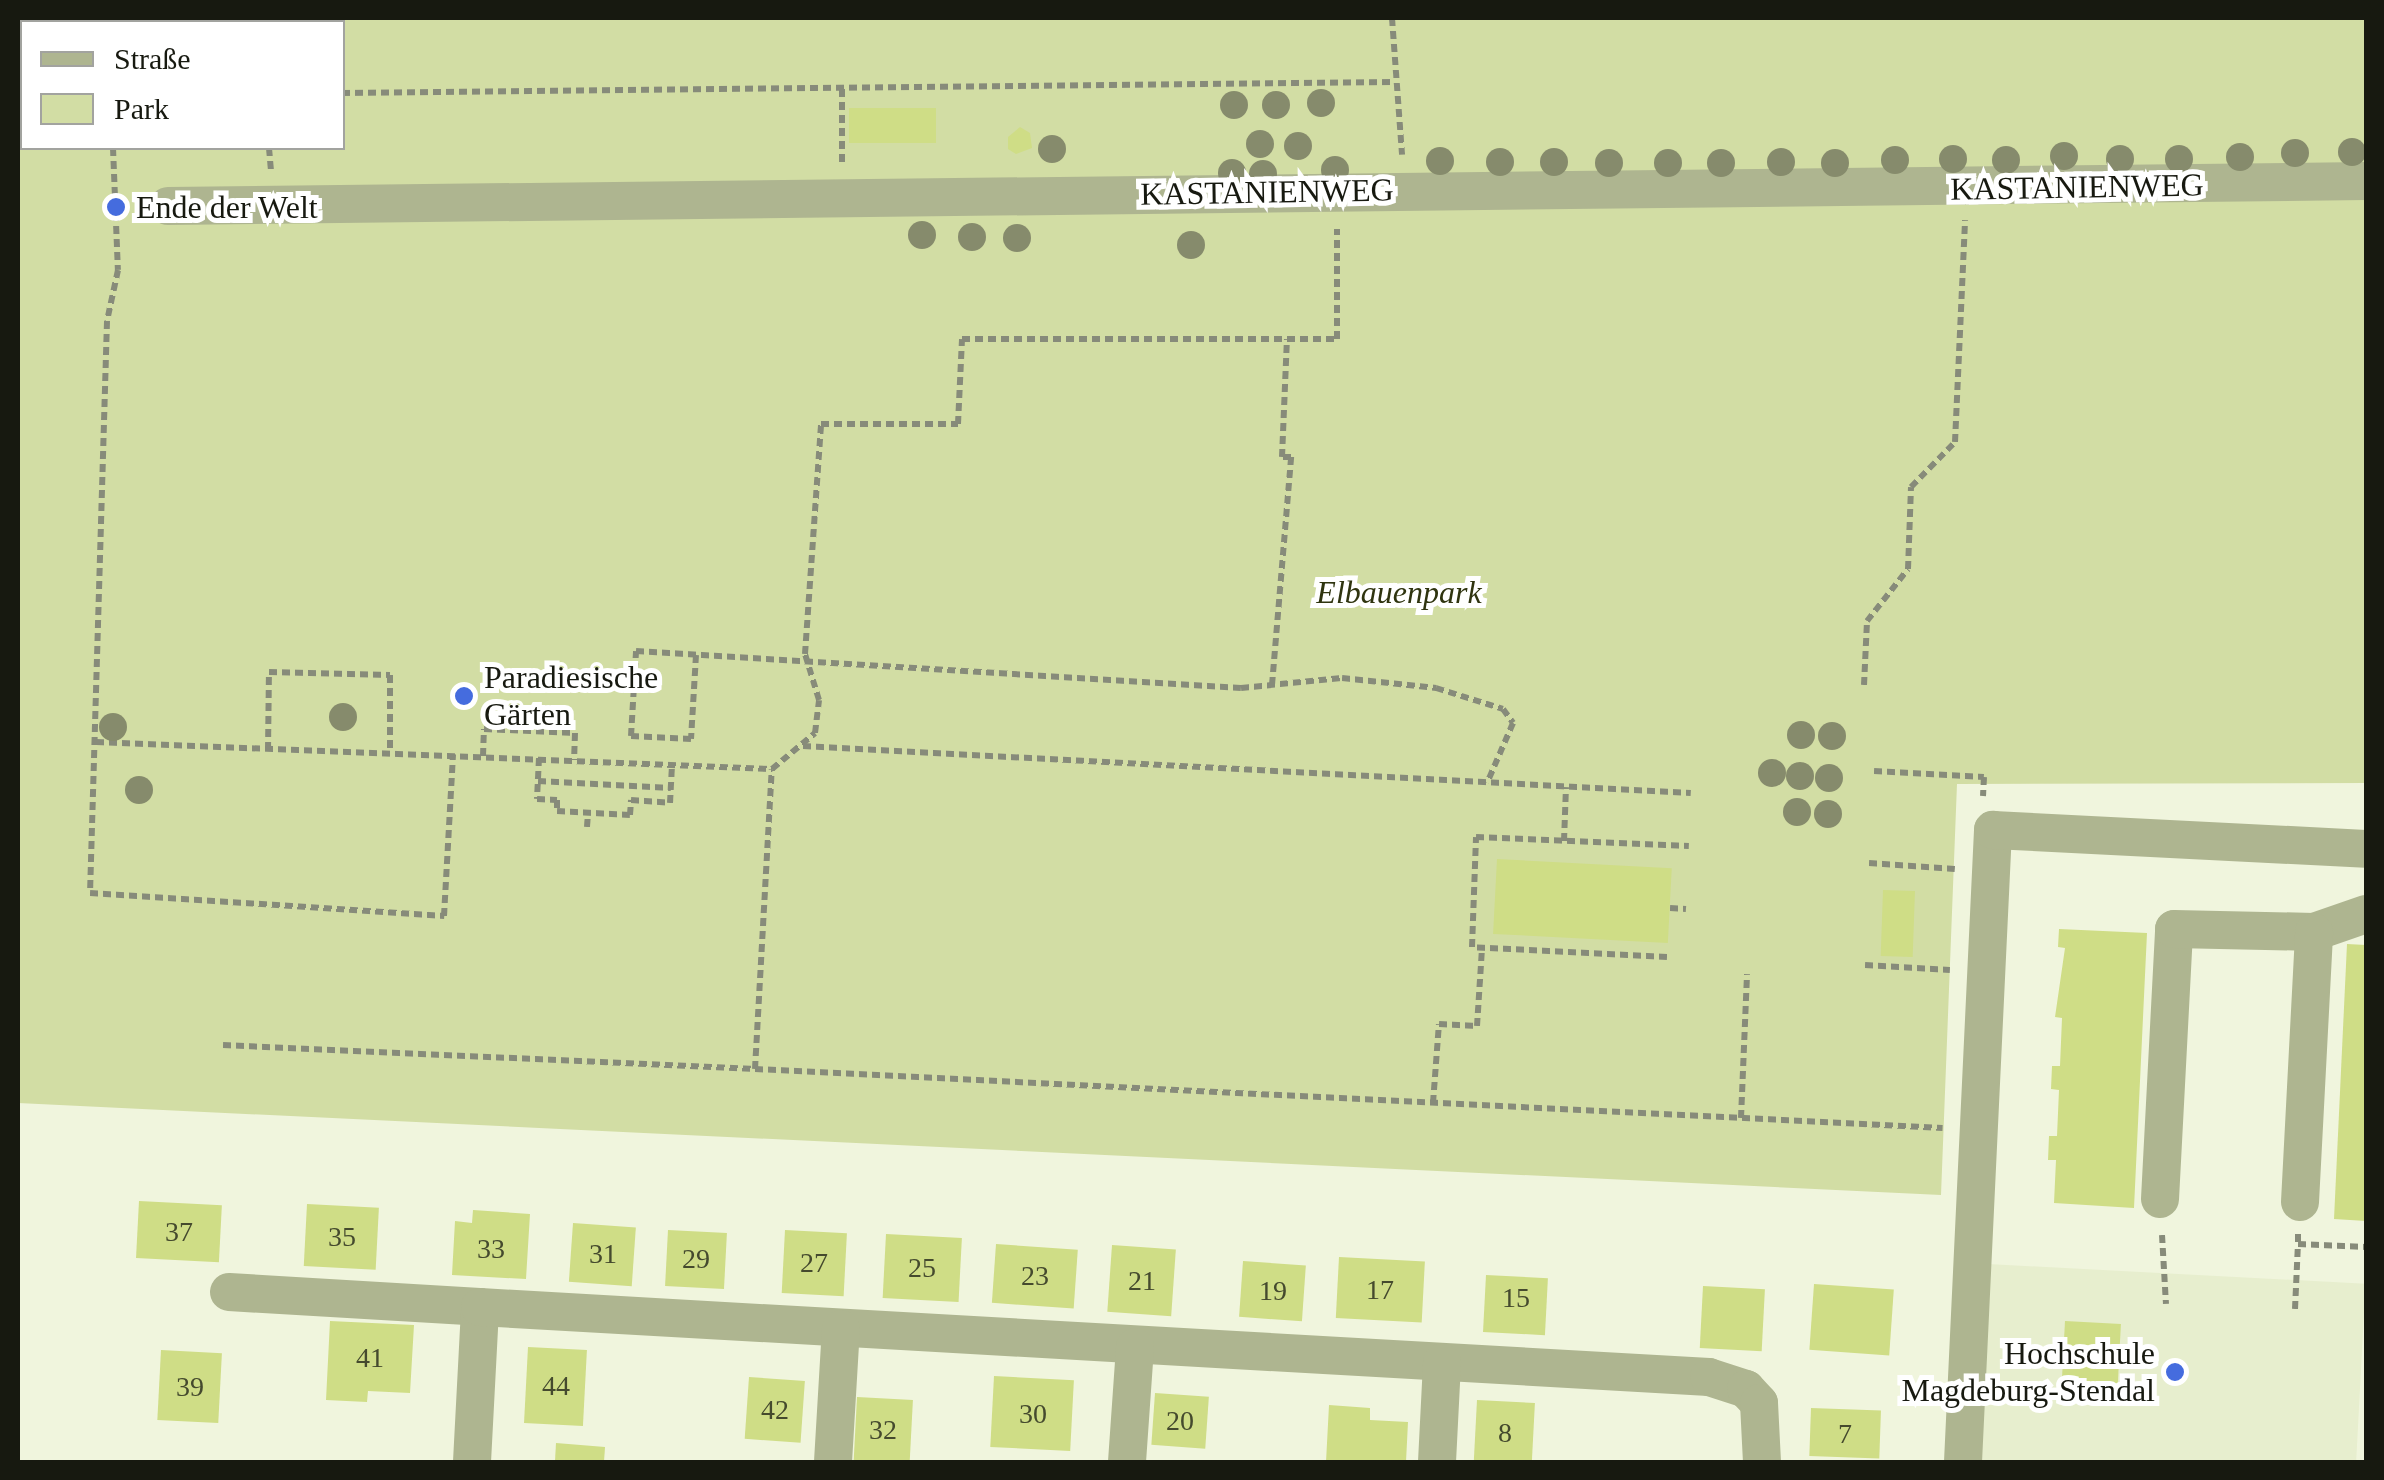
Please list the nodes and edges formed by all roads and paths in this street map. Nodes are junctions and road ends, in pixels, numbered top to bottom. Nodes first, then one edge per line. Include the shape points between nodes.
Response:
1 (1392, 18) edge
2 (1394, 82) junction
3 (842, 89) junction
4 (345, 93) edge
5 (113, 150) edge
6 (2366, 182) edge
7 (1406, 189) junction
8 (1967, 189) junction
9 (1338, 192) junction
10 (842, 198) junction
11 (168, 206) dead end
12 (1288, 339) junction
13 (696, 655) junction
14 (807, 662) junction
15 (1272, 685) junction
16 (1864, 685) dead end
17 (96, 742) junction
18 (802, 746) junction
19 (268, 750) junction
20 (390, 752) junction
21 (453, 754) junction
22 (483, 756) junction
23 (539, 758) junction
24 (574, 760) junction
25 (672, 764) junction
26 (772, 769) junction
27 (1874, 771) dead end
28 (538, 781) junction
29 (1487, 783) junction
30 (671, 788) junction
31 (1566, 788) junction
32 (1691, 793) dead end
33 (1983, 796) dead end
34 (588, 813) junction
35 (588, 827) dead end
36 (1564, 841) junction
37 (1689, 846) dead end
38 (2366, 849) edge
39 (1869, 863) dead end
40 (1991, 872) junction
41 (1670, 908) dead end
42 (1686, 908) dead end
43 (2366, 914) edge
44 (2314, 932) junction
45 (1482, 948) junction
46 (1666, 957) dead end
47 (1865, 964) dead end
48 (1747, 974) dead end
49 (1986, 974) junction
50 (224, 1045) dead end
51 (755, 1069) junction
52 (1433, 1103) junction
53 (1740, 1118) junction
54 (1979, 1130) junction
55 (2160, 1199) joint
56 (2300, 1202) dead end
57 (2298, 1244) dead end
58 (229, 1292) dead end
59 (2166, 1304) dead end
60 (480, 1307) junction
61 (2295, 1309) dead end
62 (841, 1330) junction
63 (1134, 1348) junction
64 (1442, 1362) junction
65 (472, 1462) edge
66 (833, 1462) edge
67 (1127, 1462) edge
68 (1437, 1462) edge
69 (1762, 1462) edge
70 (1964, 1462) edge

1 - 2 path
2 - 3 path
2 - 7 path
3 - 4 path
3 - 10 path
5 - 17 path via 118,270 107,321
6 - 8 street, KASTANIENWEG
7 - 8 street, KASTANIENWEG
7 - 9 street, KASTANIENWEG
8 - 16 path via 1955,442 1912,487 1908,568 1867,621
9 - 10 street, KASTANIENWEG
9 - 12 path via 1336,339
10 - 11 street, KASTANIENWEG
12 - 14 path via 962,338 958,424 820,424
12 - 15 path via 1282,457 1292,457
13 - 13 path via 636,651 631,736 691,739
13 - 14 path
14 - 15 path
14 - 18 path via 820,700 815,733
15 - 29 path via 1342,678 1436,688 1503,709 1513,724
17 - 19 path
17 - 21 path via 90,892 444,916
18 - 26 path
18 - 29 path
19 - 20 path
19 - 20 path via 269,672 390,676
20 - 21 path
21 - 22 path
22 - 23 path
22 - 24 path via 484,730 575,733
23 - 24 path
23 - 28 path
24 - 25 path
25 - 26 path
25 - 30 path
26 - 51 path
27 - 33 path via 1984,778
28 - 30 path
28 - 34 path via 537,798 558,800 557,811
29 - 31 path
30 - 34 path via 670,803 631,800 630,815
31 - 32 path
31 - 36 path
34 - 35 path
36 - 37 path
36 - 45 path via 1476,837 1472,947
38 - 40 street via 1993,830
39 - 40 path
40 - 49 street
41 - 42 path
43 - 44 street
44 - 55 street via 2174,929
44 - 56 street
45 - 46 path
45 - 52 path via 1477,1026 1439,1024
47 - 49 path
48 - 53 path
49 - 54 street
50 - 51 path
51 - 52 path
52 - 53 path
53 - 54 path
54 - 70 street
55 - 59 path
57 - 61 path
58 - 60 street
60 - 62 street
60 - 65 street
62 - 63 street
62 - 66 street
63 - 64 street
63 - 67 street
64 - 68 street
64 - 69 street via 1731,1382 1759,1403

